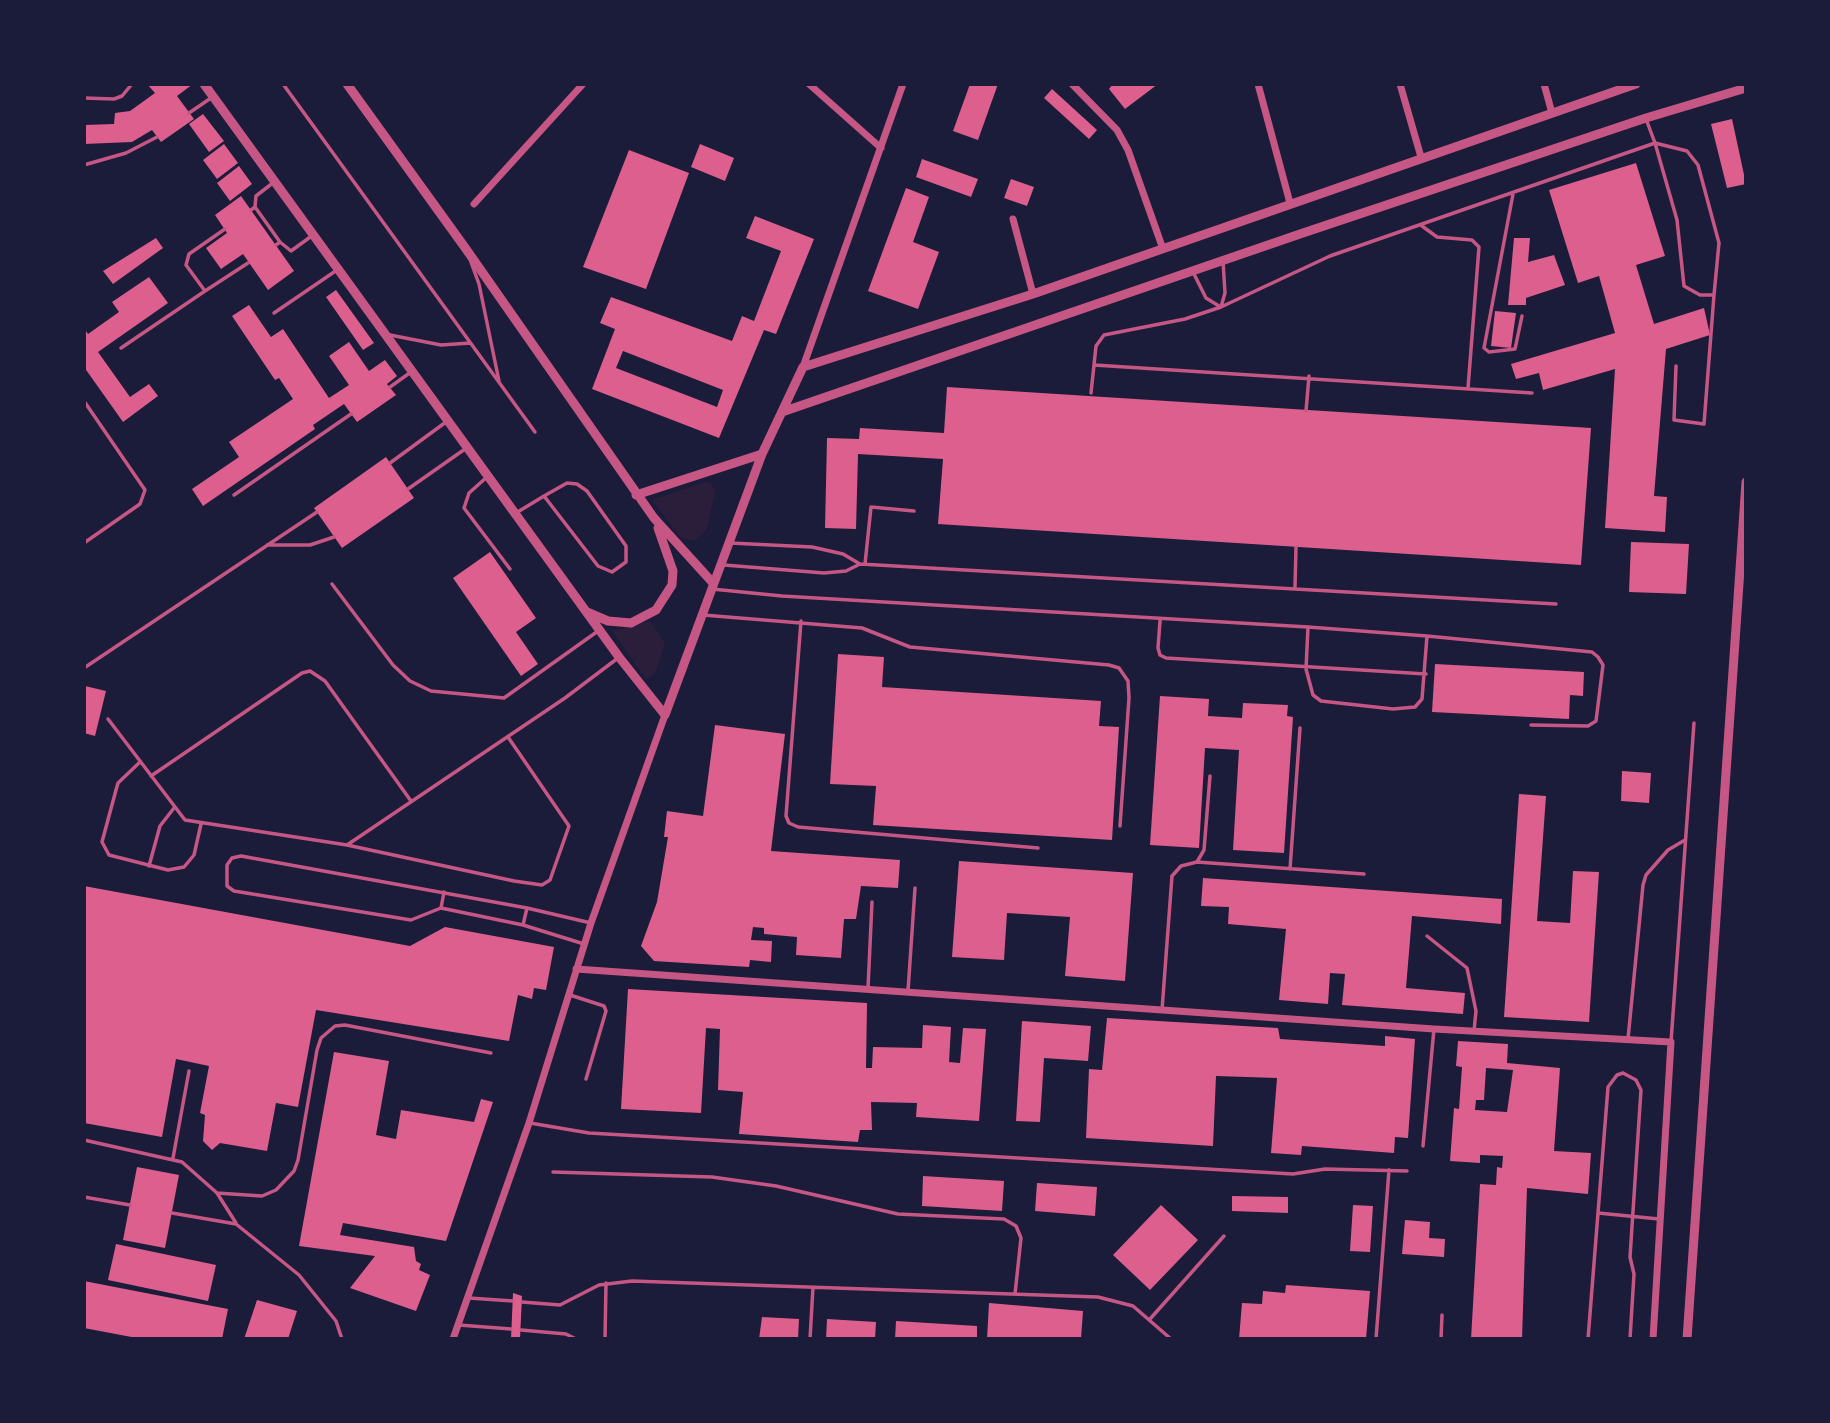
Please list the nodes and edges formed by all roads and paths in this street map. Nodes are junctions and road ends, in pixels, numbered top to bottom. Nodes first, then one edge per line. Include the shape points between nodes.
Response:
1 (132, 84) edge
2 (204, 84) edge
3 (347, 84) edge
4 (583, 84) edge
5 (809, 84) edge
6 (903, 84) edge
7 (1072, 84) edge
8 (1258, 84) edge
9 (1400, 84) edge
10 (1544, 84) edge
11 (1636, 84) edge
12 (285, 85) edge
13 (1746, 88) edge
14 (213, 96) junction
15 (84, 98) edge
16 (189, 113) dead end
17 (1552, 113) junction
18 (1646, 118) junction
19 (157, 136) dead end
20 (1655, 143) junction
21 (881, 148) junction
22 (1421, 157) junction
23 (84, 165) edge
24 (274, 182) junction
25 (1513, 194) junction
26 (1290, 203) junction
27 (474, 204) dead end
28 (1013, 219) dead end
29 (1422, 226) junction
30 (225, 229) dead end
31 (313, 235) junction
32 (466, 248) junction
33 (1163, 249) junction
34 (1223, 261) junction
35 (248, 263) dead end
36 (337, 270) junction
37 (1193, 271) junction
38 (205, 291) junction
39 (1033, 294) junction
40 (1714, 295) junction
41 (1221, 307) junction
42 (274, 313) dead end
43 (1522, 316) dead end
44 (384, 333) junction
45 (470, 343) junction
46 (121, 348) dead end
47 (1094, 365) junction
48 (1676, 366) dead end
49 (803, 367) junction
50 (412, 371) junction
51 (1309, 376) junction
52 (499, 383) junction
53 (390, 387) dead end
54 (1468, 388) junction
55 (1091, 393) dead end
56 (1532, 393) dead end
57 (84, 401) edge
58 (1306, 411) dead end
59 (782, 412) junction
60 (351, 414) dead end
61 (448, 421) junction
62 (535, 432) dead end
63 (467, 447) junction
64 (762, 454) junction
65 (390, 463) dead end
66 (488, 476) junction
67 (1746, 482) edge
68 (408, 489) dead end
69 (234, 495) dead end
70 (636, 495) junction
71 (544, 496) junction
72 (914, 511) dead end
73 (317, 512) dead end
74 (516, 513) junction
75 (654, 518) junction
76 (334, 537) dead end
77 (84, 543) edge
78 (727, 543) junction
79 (265, 545) junction
80 (1296, 547) dead end
81 (862, 564) junction
82 (719, 565) junction
83 (510, 569) dead end
84 (332, 584) dead end
85 (712, 586) junction
86 (1294, 588) junction
87 (1556, 604) dead end
88 (586, 611) junction
89 (702, 615) junction
90 (801, 621) junction
91 (1160, 621) junction
92 (1308, 627) junction
93 (600, 630) junction
94 (1427, 636) junction
95 (619, 657) junction
96 (84, 668) edge
97 (1306, 669) junction
98 (1426, 674) junction
99 (665, 715) junction
100 (108, 719) dead end
101 (1694, 723) dead end
102 (1531, 725) dead end
103 (1300, 728) dead end
104 (508, 737) junction
105 (141, 761) junction
106 (151, 776) junction
107 (1210, 776) dead end
108 (411, 801) junction
109 (175, 808) junction
110 (201, 824) junction
111 (1120, 826) dead end
112 (1685, 840) junction
113 (347, 845) junction
114 (1038, 848) dead end
115 (1198, 862) junction
116 (149, 866) junction
117 (1290, 869) junction
118 (1364, 874) dead end
119 (915, 888) dead end
120 (444, 892) junction
121 (872, 902) dead end
122 (441, 908) junction
123 (527, 908) junction
124 (591, 923) junction
125 (523, 925) junction
126 (1427, 936) dead end
127 (584, 944) junction
128 (576, 969) junction
129 (868, 990) junction
130 (908, 993) junction
131 (570, 995) junction
132 (1162, 1010) junction
133 (1434, 1029) junction
134 (1474, 1031) junction
135 (1628, 1039) junction
136 (1671, 1042) junction
137 (491, 1054) dead end
138 (189, 1072) dead end
139 (586, 1079) dead end
140 (528, 1123) junction
141 (84, 1140) edge
142 (1423, 1146) dead end
143 (173, 1158) junction
144 (1389, 1170) junction
145 (1407, 1171) dead end
146 (553, 1172) dead end
147 (217, 1193) junction
148 (84, 1197) edge
149 (130, 1205) dead end
150 (172, 1213) dead end
151 (1598, 1213) junction
152 (1633, 1215) junction
153 (1662, 1220) junction
154 (236, 1224) junction
155 (1224, 1236) dead end
156 (606, 1283) junction
157 (814, 1287) junction
158 (1014, 1294) junction
159 (467, 1297) junction
160 (513, 1301) dead end
161 (522, 1302) dead end
162 (1442, 1315) dead end
163 (1150, 1320) junction
164 (459, 1325) junction
165 (511, 1329) dead end
166 (520, 1329) dead end
167 (342, 1339) edge
168 (453, 1339) edge
169 (576, 1339) edge
170 (605, 1339) edge
171 (810, 1339) edge
172 (1171, 1339) edge
173 (1377, 1339) edge
174 (1441, 1339) edge
175 (1588, 1339) edge
176 (1630, 1339) edge
177 (1653, 1339) edge
178 (1687, 1339) edge

1 - 15 lane via 114,99
2 - 14 street
3 - 32 street
4 - 27 street
5 - 21 street
6 - 21 street
7 - 33 street via 1110,122 1128,150
8 - 26 street
9 - 22 street
10 - 17 street
11 - 17 street
12 - 45 lane
13 - 18 street
14 - 16 lane
14 - 24 street
17 - 22 street
18 - 20 lane
18 - 34 street
19 - 23 lane via 126,153
20 - 25 lane
20 - 40 lane via 1677,220 1684,286 1700,295
20 - 40 lane via 1687,151 1698,165 1719,243
21 - 49 street
22 - 26 street
24 - 31 street
24 - 31 lane via 256,196 253,208 278,244 291,251
25 - 29 lane
25 - 43 lane via 1484,348 1489,352 1516,348
26 - 33 street
28 - 39 street
29 - 41 lane via 1330,256
29 - 54 lane via 1437,237 1477,243
30 - 38 lane via 187,257 186,265
31 - 36 street
32 - 52 lane via 479,284
32 - 70 street
33 - 39 street
34 - 37 street
34 - 41 lane
35 - 38 lane
36 - 42 lane
36 - 44 street
37 - 41 lane via 1206,298
37 - 59 street
38 - 46 lane
39 - 49 street
40 - 48 lane via 1704,424 1674,420
41 - 47 lane via 1104,335 1096,346
44 - 45 lane via 441,345
44 - 50 street
45 - 52 lane
47 - 51 lane
47 - 55 lane
49 - 59 street
50 - 53 lane
50 - 61 street
51 - 54 lane
51 - 58 lane
52 - 62 lane
54 - 56 lane
57 - 77 lane via 145,490 140,504
59 - 64 street
60 - 69 lane
61 - 63 street
61 - 65 lane
63 - 66 street
63 - 68 lane
64 - 70 street
64 - 78 street
66 - 74 street
66 - 83 lane via 468,493 464,508
67 - 178 street
70 - 75 street
71 - 71 lane via 598,566 612,572 626,562 626,546 582,486 567,483
71 - 74 lane
72 - 81 lane via 871,508
73 - 79 lane
74 - 88 street
75 - 85 street
75 - 88 street via 673,571 667,597 656,610 631,623 608,621
76 - 79 lane via 310,545
78 - 81 lane via 812,547
78 - 82 street
79 - 96 lane
80 - 86 lane
81 - 82 lane via 824,573
81 - 86 lane
82 - 85 street
84 - 93 lane via 393,665 410,681 431,691 504,698
85 - 89 street
85 - 91 lane
86 - 87 lane
88 - 93 street
89 - 90 lane
89 - 99 street
90 - 111 lane via 862,628 910,647 1119,668 1128,681 1129,698
90 - 114 lane via 789,823
91 - 92 lane
91 - 97 lane via 1158,648 1166,658
92 - 94 lane
92 - 97 lane
93 - 95 street
94 - 98 lane
94 - 102 lane via 1592,652 1598,657 1603,664 1596,722 1588,726
95 - 99 street
95 - 104 lane
97 - 98 lane
97 - 98 lane via 1313,695 1321,701 1393,709 1415,706 1422,699
99 - 124 street
100 - 105 lane
101 - 112 lane
103 - 117 lane
104 - 108 lane
104 - 113 lane via 569,826 550,880 542,885 514,881
105 - 106 lane
105 - 116 lane via 118,783 103,842 109,855
106 - 108 lane via 310,671 325,681
106 - 109 lane
107 - 115 lane via 1206,835
108 - 113 lane
109 - 110 lane via 185,820
109 - 116 lane via 160,826
110 - 113 lane
110 - 116 lane via 194,855 184,867
112 - 135 lane via 1668,850 1646,875
112 - 136 lane
115 - 117 lane
115 - 132 lane via 1181,866 1172,876
117 - 118 lane
119 - 130 lane
120 - 122 lane
120 - 122 lane via 241,856 232,858 225,877 234,891 411,920
120 - 123 lane
121 - 129 lane
122 - 125 lane
123 - 124 lane
123 - 125 lane
124 - 127 street
125 - 127 lane
126 - 134 lane via 1467,968 1476,1011
127 - 128 street
128 - 129 street
128 - 131 street
129 - 130 street
130 - 132 street
131 - 139 lane via 604,1006 606,1012
131 - 140 street
132 - 133 street
133 - 134 street
133 - 142 lane
134 - 135 street
135 - 136 street
136 - 153 street
137 - 147 lane via 335,1026 321,1038 317,1050 294,1171 276,1190 262,1196
138 - 143 lane
140 - 144 lane via 589,1133 1293,1174 1325,1169
140 - 159 street
141 - 143 lane
143 - 147 lane
144 - 145 lane
144 - 173 lane
146 - 158 lane via 712,1177 776,1186 898,1214 1004,1219 1016,1226 1021,1238
147 - 154 lane
148 - 149 lane
150 - 154 lane
151 - 152 lane
151 - 152 lane via 1608,1087 1623,1073 1636,1080 1641,1090
151 - 175 lane
152 - 153 lane
152 - 176 lane
153 - 177 street
154 - 167 lane via 299,1275 336,1321
155 - 163 lane
156 - 157 lane
156 - 161 lane via 560,1305
156 - 170 lane
157 - 158 lane
157 - 171 lane
158 - 163 lane via 1117,1300
159 - 160 lane
159 - 164 street
162 - 174 lane
163 - 172 lane
164 - 165 lane
164 - 168 street
166 - 169 lane

